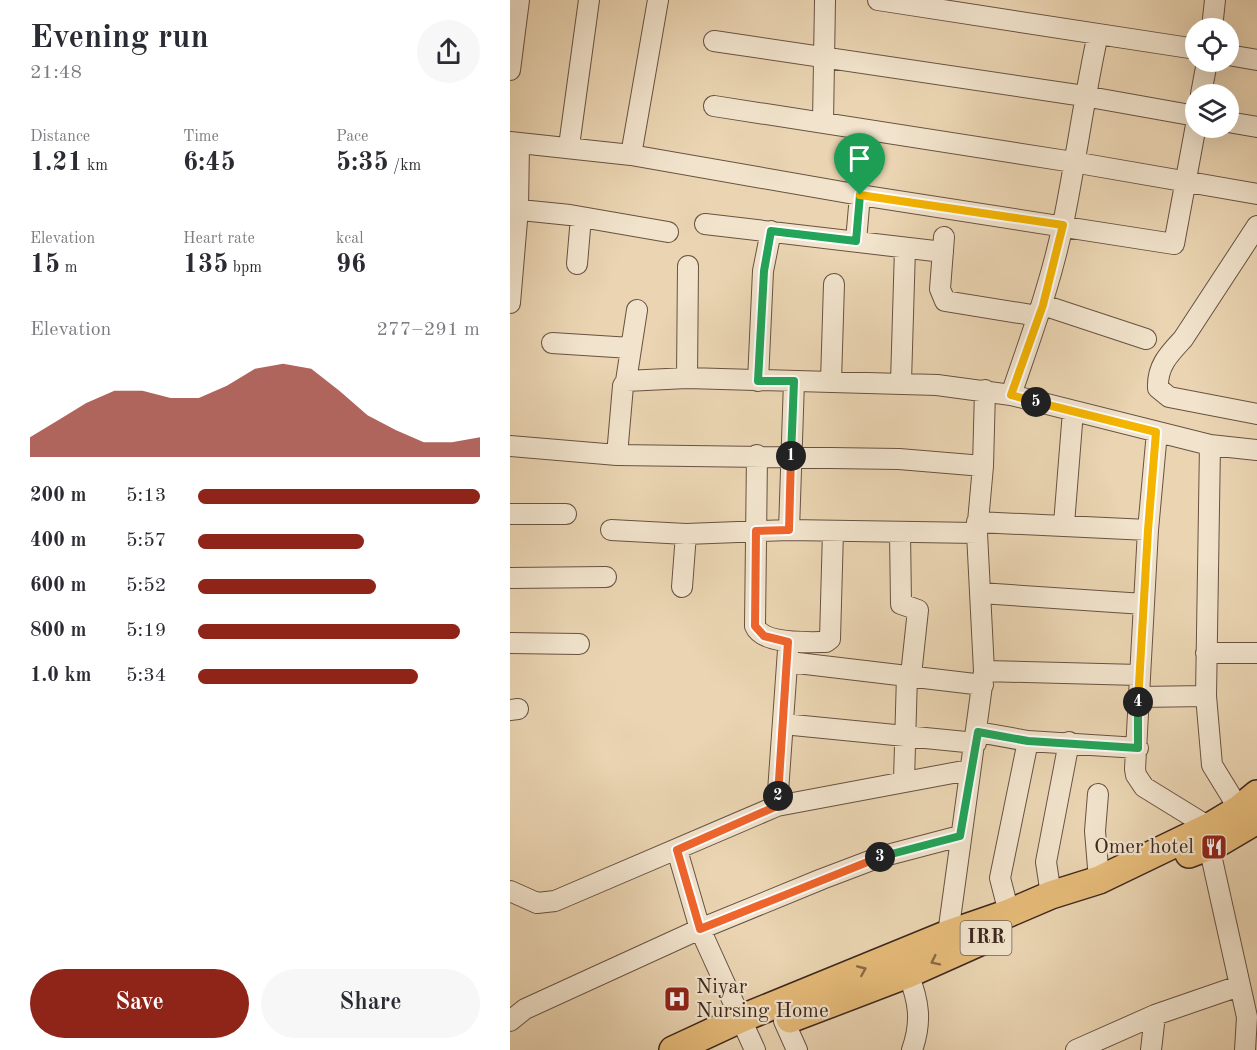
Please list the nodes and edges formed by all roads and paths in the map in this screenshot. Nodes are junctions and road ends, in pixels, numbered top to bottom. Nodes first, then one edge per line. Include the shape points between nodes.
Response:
1 (519, 0) edge
2 (589, 0) edge
3 (658, 0) edge
4 (825, 0) edge
5 (878, 0) edge
6 (1215, 0) edge
7 (1213, 18) edge
8 (1098, 34) junction
9 (512, 41) edge
10 (714, 41) dead end
11 (1185, 47) edge
12 (1239, 57) edge
13 (824, 59) junction
14 (1257, 60) edge
15 (510, 70) edge
16 (1084, 96) junction
17 (714, 106) dead end
18 (1185, 114) edge
19 (823, 122) junction
20 (1239, 124) edge
21 (1257, 127) edge
22 (1194, 138) edge
23 (514, 143) edge
24 (569, 146) junction
25 (631, 155) junction
26 (1073, 162) junction
27 (1186, 182) junction
28 (1257, 194) edge
29 (860, 195) junction
30 (514, 209) edge
31 (581, 217) junction
32 (705, 224) dead end
33 (1063, 225) junction
34 (1257, 226) edge
35 (771, 231) junction
36 (668, 232) dead end
37 (856, 241) junction
38 (905, 248) junction
39 (577, 264) dead end
40 (688, 266) dead end
41 (834, 284) dead end
42 (510, 303) edge
43 (637, 310) dead end
44 (1040, 310) junction
45 (1146, 339) dead end
46 (552, 343) dead end
47 (631, 348) junction
48 (687, 378) junction
49 (626, 381) junction
50 (758, 381) junction
51 (794, 381) junction
52 (831, 381) junction
53 (902, 382) junction
54 (985, 390) junction
55 (1011, 395) junction
56 (1073, 411) junction
57 (1257, 414) edge
58 (1156, 432) junction
59 (1210, 445) junction
60 (510, 446) edge
61 (1257, 450) edge
62 (609, 454) junction
63 (757, 455) junction
64 (791, 457) junction
65 (983, 466) junction
66 (510, 514) edge
67 (566, 514) dead end
68 (1064, 524) junction
69 (977, 528) junction
70 (611, 530) dead end
71 (789, 530) junction
72 (1148, 530) junction
73 (756, 531) junction
74 (833, 531) junction
75 (900, 533) junction
76 (686, 534) junction
77 (606, 577) dead end
78 (510, 578) edge
79 (682, 587) dead end
80 (980, 593) junction
81 (1144, 604) junction
82 (788, 642) junction
83 (510, 643) edge
84 (579, 644) dead end
85 (1206, 653) junction
86 (1257, 653) edge
87 (789, 662) junction
88 (909, 675) junction
89 (1139, 675) junction
90 (984, 678) junction
91 (1206, 696) junction
92 (1138, 697) junction
93 (783, 724) junction
94 (904, 738) junction
95 (977, 738) junction
96 (1028, 741) junction
97 (1069, 742) junction
98 (1138, 748) junction
99 (969, 770) junction
100 (904, 780) junction
101 (1098, 794) dead end
102 (777, 806) junction
103 (1251, 807) edge
104 (960, 836) junction
105 (1209, 836) junction
106 (677, 850) junction
107 (1099, 880) junction
108 (518, 895) edge
109 (1051, 895) junction
110 (1009, 913) junction
111 (700, 929) junction
112 (948, 934) junction
113 (908, 974) junction
114 (1239, 986) junction
115 (517, 1015) edge
116 (1155, 1015) junction
117 (1252, 1017) edge
118 (784, 1021) junction
119 (748, 1034) edge
120 (1111, 1042) edge
121 (1082, 1049) edge
122 (673, 1050) edge
123 (712, 1050) edge
124 (797, 1050) edge
125 (912, 1050) edge
126 (1151, 1050) edge
127 (1245, 1050) edge

1 - 9 street
2 - 24 street
3 - 25 street
4 - 13 street
5 - 8 street
6 - 7 street
8 - 11 street
8 - 16 street
9 - 15 street
10 - 13 street
12 - 14 street
13 - 16 street
13 - 19 street
16 - 18 street
16 - 26 street
17 - 19 street
19 - 26 street
20 - 21 street
22 - 27 street
23 - 24 street
23 - 30 street
24 - 25 street
25 - 29 street
26 - 27 street
26 - 33 street
27 - 28 street
27 - 33 street via 1174,244
29 - 33 street
29 - 37 street
30 - 31 street
30 - 42 street
31 - 36 street
31 - 39 street
32 - 35 street
33 - 44 street
34 - 57 street via 1159,369 1158,381 1158,388 1169,397
35 - 37 street
35 - 50 street via 764,271
37 - 38 street
38 - 44 street via 944,245 940,289 945,301
38 - 53 street
40 - 48 street
41 - 52 street
43 - 47 street
44 - 45 street
44 - 55 street
46 - 47 street
47 - 49 street
48 - 49 street
48 - 50 street
49 - 62 street
50 - 51 street
51 - 52 street
51 - 64 street
52 - 53 street
53 - 54 street
54 - 55 street
54 - 65 street
55 - 56 street
56 - 58 street
56 - 68 street
58 - 59 street
58 - 72 street
59 - 61 street
59 - 85 street
60 - 62 street
62 - 63 street
63 - 64 street
63 - 73 street
64 - 65 street via 898,459
64 - 71 street
65 - 69 street
66 - 67 street
68 - 69 street
68 - 72 street
69 - 75 street
69 - 80 street
70 - 76 street
71 - 73 street
71 - 74 street
72 - 81 street
73 - 76 street
73 - 82 street via 755,626 764,636
74 - 75 street
74 - 82 street via 830,639
75 - 88 street via 901,604 918,610
76 - 79 street
77 - 78 street
80 - 81 street
80 - 90 street
81 - 89 street
82 - 87 street
83 - 84 street
85 - 86 street
85 - 91 street
87 - 88 street
87 - 93 street
88 - 90 street
88 - 94 street
89 - 90 street
89 - 92 street
90 - 95 street
91 - 92 street
91 - 103 street via 1212,765
92 - 98 street
93 - 94 street
93 - 102 street
94 - 95 street
94 - 100 street
95 - 96 street
95 - 99 street
96 - 97 street
96 - 110 street via 1000,878
97 - 98 street
97 - 109 street via 1046,862
98 - 105 street via 1136,775 1144,787
99 - 100 street
99 - 104 street
100 - 102 street
101 - 107 street via 1095,831
102 - 106 street
103 - 105 highway, IRR
104 - 111 street via 880,857
104 - 112 street
105 - 107 highway, IRR
105 -> 113 highway, IRR via 1043,917 978,941
105 - 114 street
106 - 108 street via 555,902 537,903
106 - 111 street
107 - 109 highway, IRR
109 - 110 highway, IRR
110 - 112 highway, IRR
111 - 115 street
111 - 119 street
119 -> 112 highway, IRR
113 - 118 highway, IRR
113 - 125 street via 919,1000
114 - 116 street
114 - 117 street
116 - 120 street
116 - 126 street
117 - 127 street
118 - 119 highway, IRR
118 - 124 street
119 - 122 highway, IRR
119 - 123 highway, IRR
120 - 121 street

